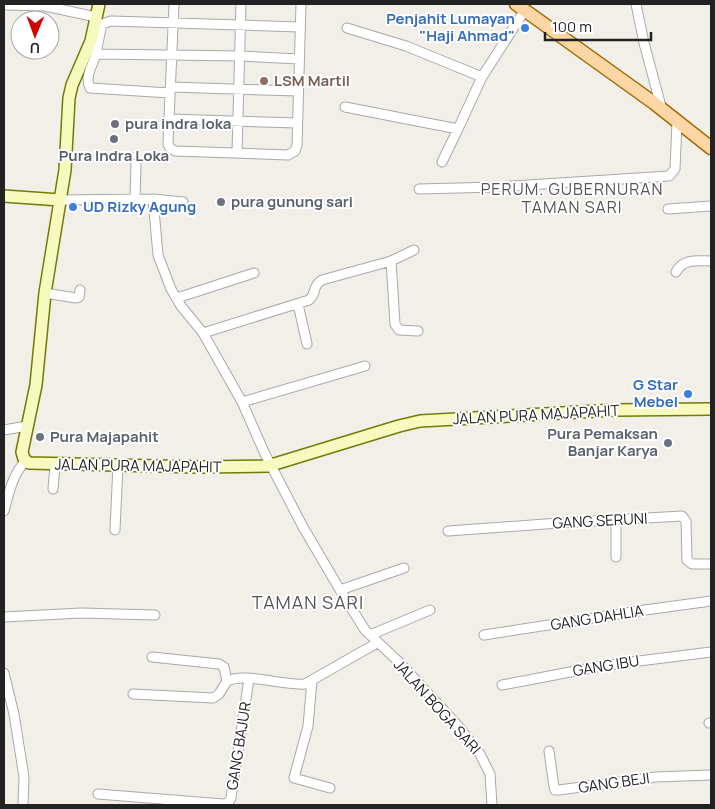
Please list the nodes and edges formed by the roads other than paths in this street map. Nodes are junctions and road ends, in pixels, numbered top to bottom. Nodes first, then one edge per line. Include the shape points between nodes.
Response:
1 (98, 4) edge
2 (174, 4) edge
3 (241, 4) edge
4 (301, 4) edge
5 (636, 4) edge
6 (4, 5) edge
7 (520, 7) edge
8 (96, 17) junction
9 (170, 23) junction
10 (240, 25) junction
11 (300, 27) junction
12 (346, 28) dead end
13 (96, 54) junction
14 (172, 55) junction
15 (240, 56) junction
16 (299, 59) junction
17 (482, 76) junction
18 (235, 89) junction
19 (170, 90) junction
20 (298, 91) junction
21 (345, 107) dead end
22 (662, 110) junction
23 (169, 119) junction
24 (238, 121) junction
25 (677, 122) junction
26 (297, 123) junction
27 (458, 129) junction
28 (711, 148) edge
29 (237, 153) junction
30 (442, 162) dead end
31 (136, 164) dead end
32 (419, 189) dead end
33 (4, 196) edge
34 (153, 199) junction
35 (60, 200) junction
36 (135, 200) junction
37 (183, 202) dead end
38 (711, 206) edge
39 (668, 209) dead end
40 (414, 250) dead end
41 (392, 261) junction
42 (711, 261) edge
43 (676, 272) dead end
44 (254, 273) dead end
45 (80, 290) dead end
46 (45, 293) junction
47 (176, 298) junction
48 (298, 304) junction
49 (418, 331) dead end
50 (203, 333) junction
51 (307, 344) dead end
52 (365, 366) dead end
53 (242, 402) junction
54 (711, 410) edge
55 (27, 426) junction
56 (4, 430) edge
57 (26, 461) junction
58 (54, 465) junction
59 (118, 466) junction
60 (272, 466) junction
61 (53, 489) dead end
62 (4, 511) edge
63 (616, 520) junction
64 (115, 530) dead end
65 (448, 531) dead end
66 (616, 557) dead end
67 (711, 564) edge
68 (404, 568) dead end
69 (340, 590) junction
70 (711, 601) edge
71 (430, 610) dead end
72 (155, 615) dead end
73 (4, 617) edge
74 (370, 635) junction
75 (484, 635) dead end
76 (377, 643) junction
77 (711, 652) edge
78 (152, 657) dead end
79 (4, 673) edge
80 (249, 679) junction
81 (227, 680) junction
82 (312, 681) junction
83 (502, 685) dead end
84 (133, 694) dead end
85 (549, 751) dead end
86 (711, 774) edge
87 (330, 788) dead end
88 (98, 794) dead end
89 (163, 802) edge
90 (23, 805) edge
91 (492, 805) edge

1 - 8 street
2 - 9 street
3 - 10 street
4 - 11 street
5 - 22 street
6 - 8 street via 39,6
7 - 17 street
7 - 22 main road
8 - 35 street via 87,53 70,92
9 - 10 street
9 - 13 street via 107,21 102,24
9 - 14 street
10 - 11 street
10 - 15 street
11 - 16 street
12 - 17 street via 406,46
13 - 14 street
13 - 19 street via 88,77 89,86
14 - 15 street
14 - 19 street
15 - 16 street
15 - 18 street
16 - 20 street
17 - 27 street
18 - 19 street
18 - 20 street
18 - 24 street
19 - 23 street
20 - 26 street
21 - 27 street
22 - 25 main road
23 - 24 street
23 - 29 street via 168,145 174,151
24 - 26 street
24 - 29 street
25 - 28 main road
25 - 32 street via 675,170 669,176
26 - 29 street via 296,148 292,153
27 - 30 street
31 - 36 street
33 - 35 street
34 - 36 street
34 - 37 street
34 - 47 street, JALAN BOGA SARI via 158,255
35 - 36 street
35 - 46 street
38 - 39 street
40 - 41 street
41 - 48 street via 322,280 314,288 312,299
41 - 49 street via 395,324 399,330
42 - 43 street via 685,262
44 - 47 street
45 - 46 street via 76,298
46 - 55 street via 37,374
47 - 50 street, JALAN BOGA SARI
48 - 50 street
48 - 51 street
50 - 53 street, JALAN BOGA SARI
52 - 53 street
53 - 60 street, JALAN BOGA SARI
54 - 60 street, JALAN PURA MAJAPAHIT via 616,410 420,421
55 - 56 street
55 - 57 street via 22,452
57 - 58 street, JALAN PURA MAJAPAHIT
57 - 62 street via 14,477
58 - 59 street, JALAN PURA MAJAPAHIT
58 - 61 street
59 - 60 street, JALAN PURA MAJAPAHIT
59 - 64 street
60 - 69 street, JALAN BOGA SARI
63 - 65 street, GANG SERUNI
63 - 66 street
63 - 67 street, GANG SERUNI via 684,517 687,560 692,564
68 - 69 street
69 - 74 street, JALAN BOGA SARI
70 - 75 street, GANG DAHLIA
71 - 74 street
72 - 73 street via 82,613
74 - 76 street, JALAN BOGA SARI
76 - 82 street
76 - 91 street, JALAN BOGA SARI via 402,665 474,745 490,774
77 - 83 street, GANG IBU via 607,665
78 - 81 street via 219,664 224,667
79 - 90 street via 24,778
80 - 81 street
80 - 82 street via 294,684
80 - 89 street, GANG BAJUR via 230,801 223,804
81 - 84 street via 213,698
82 - 87 street via 308,726 294,778
85 - 86 street, GANG BEJI via 556,790 656,777
88 - 89 street, GANG BAJUR

